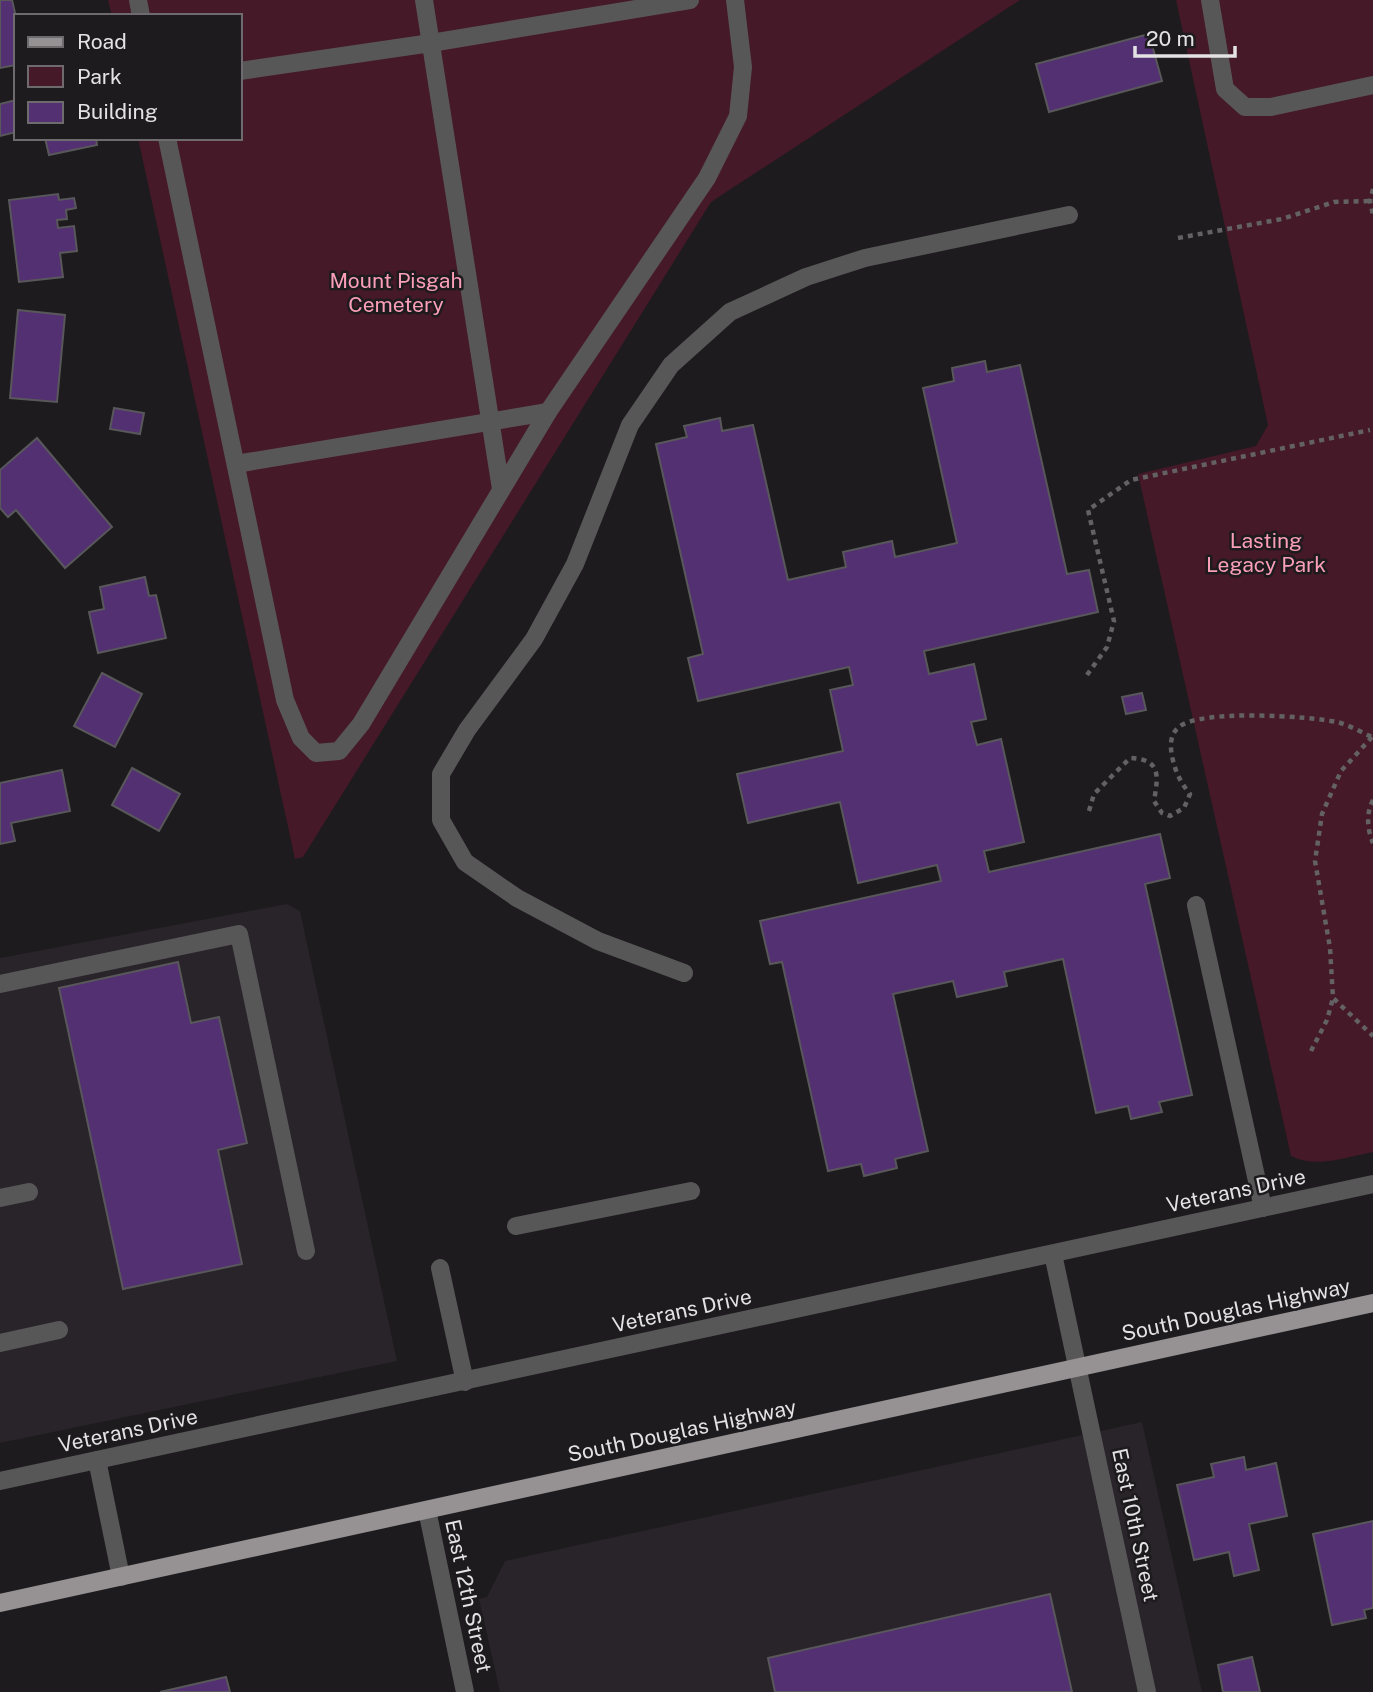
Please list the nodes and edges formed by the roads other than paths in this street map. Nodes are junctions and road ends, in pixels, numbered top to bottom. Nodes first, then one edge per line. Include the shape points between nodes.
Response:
1 (424, 0) edge
2 (690, 0) edge
3 (735, 0) edge
4 (1210, 0) edge
5 (431, 43) junction
6 (242, 71) edge
7 (1373, 85) edge
8 (167, 140) edge
9 (1069, 215) dead end
10 (548, 412) junction
11 (491, 421) junction
12 (236, 464) junction
13 (501, 489) junction
14 (1196, 905) dead end
15 (684, 973) dead end
16 (0, 984) edge
17 (1373, 1184) edge
18 (691, 1191) dead end
19 (29, 1192) dead end
20 (0, 1198) edge
21 (1262, 1208) junction
22 (516, 1226) dead end
23 (306, 1251) dead end
24 (1053, 1254) junction
25 (440, 1268) dead end
26 (1373, 1303) edge
27 (59, 1331) dead end
28 (0, 1343) edge
29 (1077, 1368) junction
30 (465, 1382) junction
31 (97, 1460) junction
32 (0, 1481) edge
33 (427, 1510) junction
34 (121, 1577) junction
35 (0, 1603) edge
36 (465, 1692) edge
37 (1147, 1692) edge

1 - 5 street
2 - 5 street
3 - 10 street via 743,67 738,116 707,178
4 - 7 street via 1225,89 1245,107 1271,107
5 - 6 street
5 - 11 street
8 - 12 street
9 - 15 street via 865,258 806,277 730,312 671,365 630,425 569,575 534,639 467,730 441,774 441,820 465,862 517,898 598,941
10 - 11 street
10 - 13 street
11 - 12 street
11 - 13 street
12 - 13 street via 285,700 301,738 316,754 339,751 361,724
14 - 21 street
16 - 23 street via 239,934
17 - 21 street, Veterans Drive
18 - 22 street
19 - 20 street
21 - 24 street, Veterans Drive
24 - 29 street, East 10th Street
24 - 30 street, Veterans Drive
25 - 30 street
26 - 29 main road, South Douglas Highway
27 - 28 street
29 - 33 main road, South Douglas Highway
29 - 37 street, East 10th Street
30 - 31 street, Veterans Drive
31 - 32 street, Veterans Drive
31 - 34 street
33 - 34 main road, South Douglas Highway
33 - 36 street, East 12th Street
34 - 35 main road, South Douglas Highway

